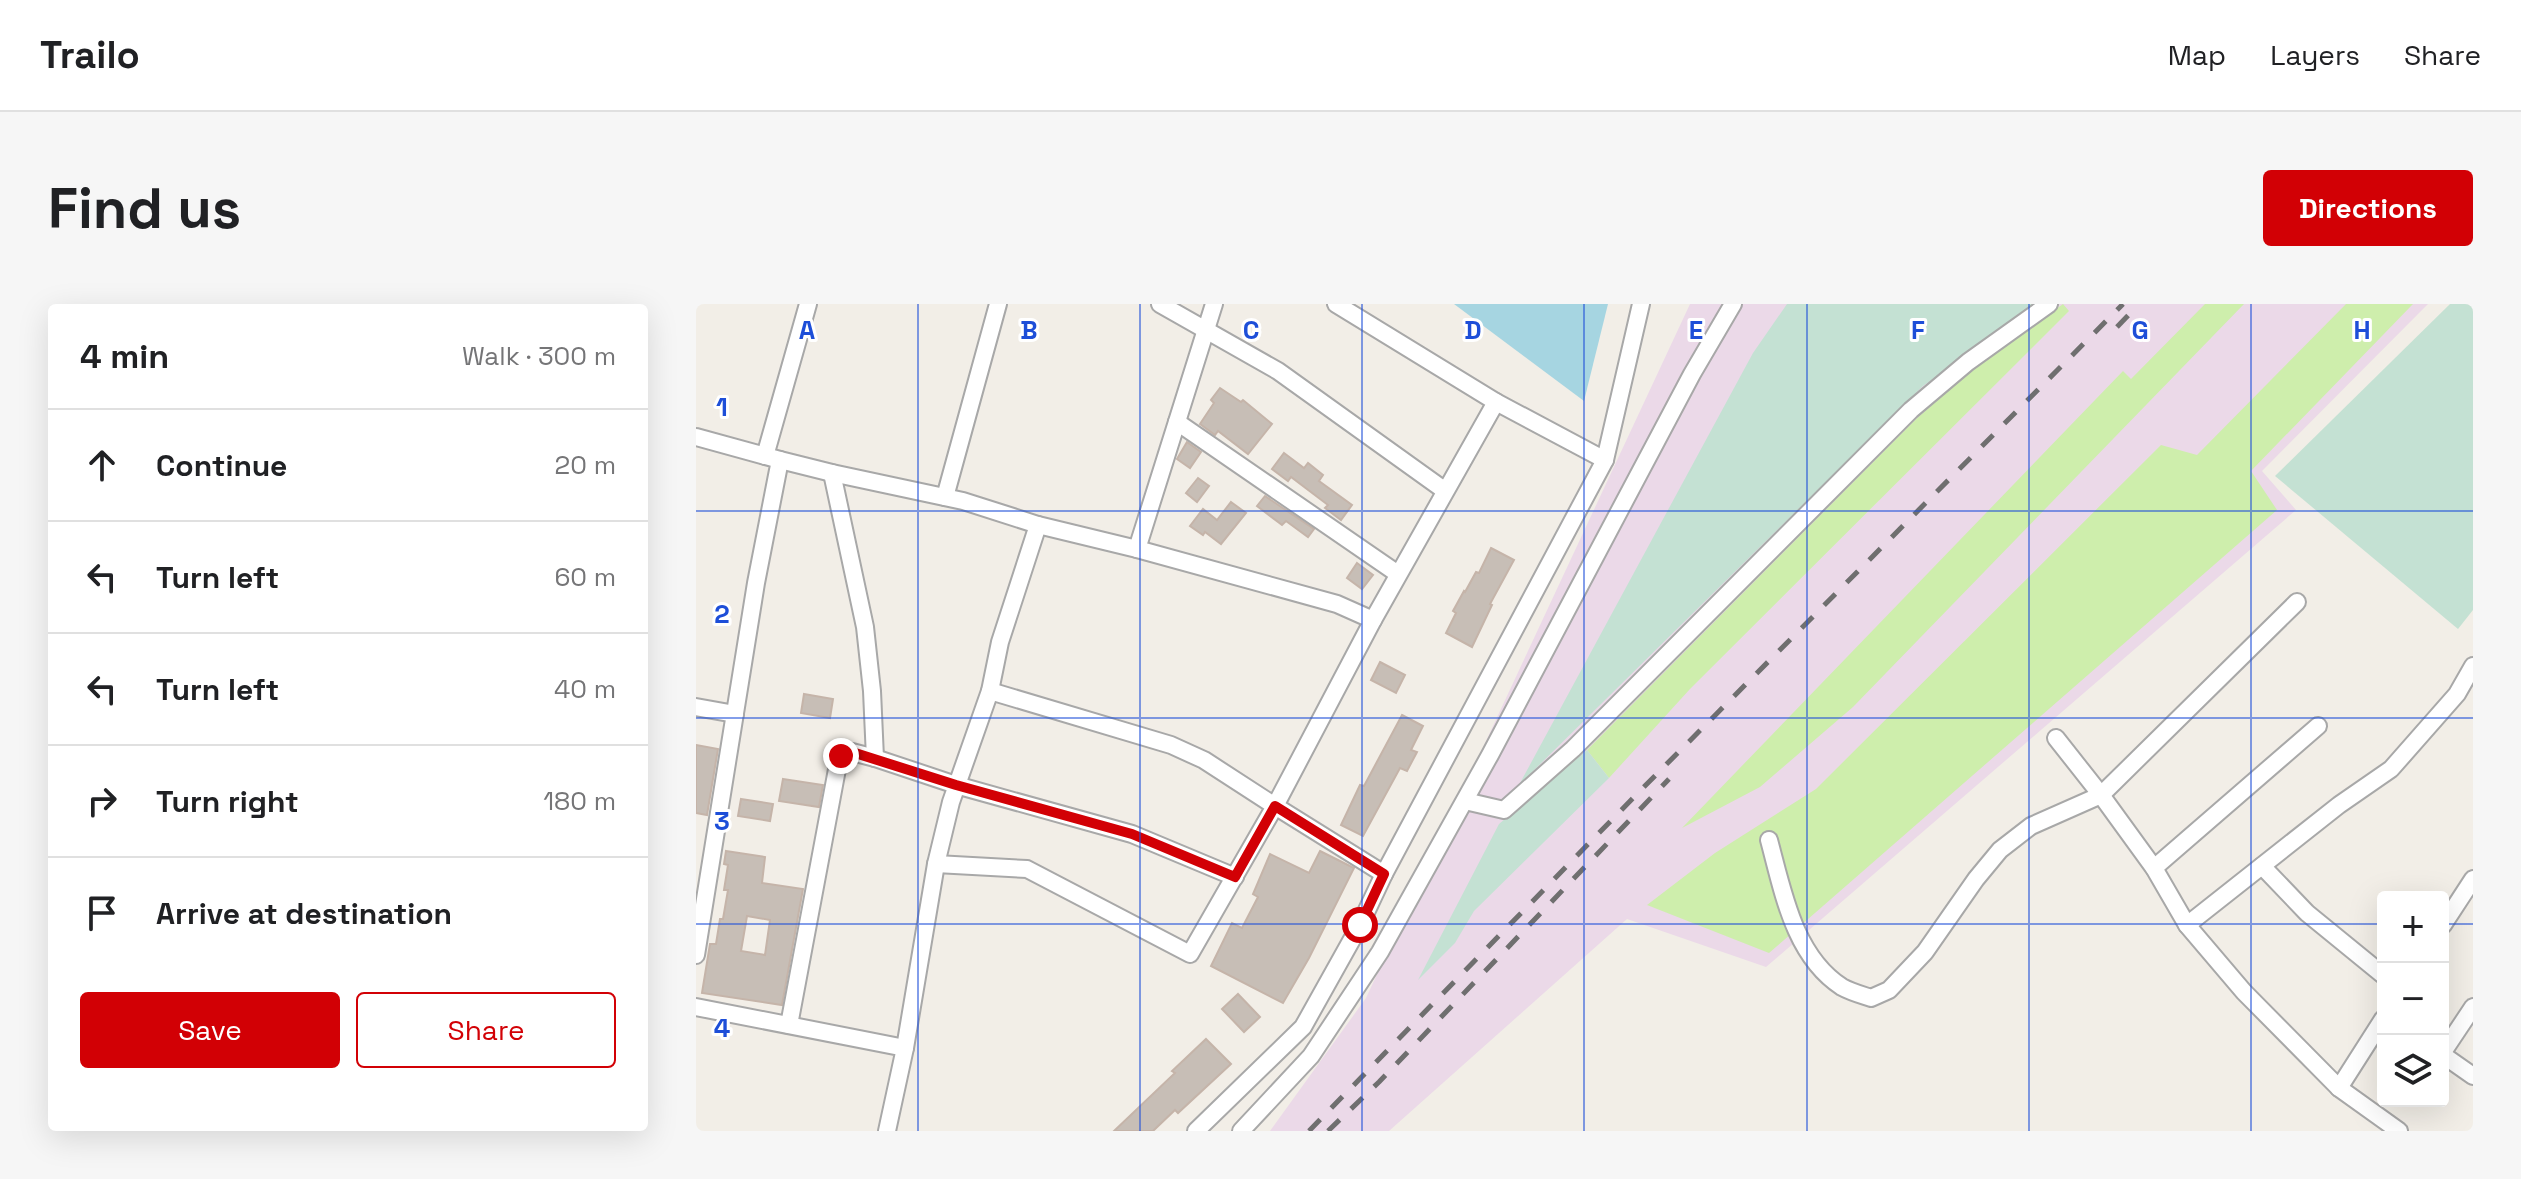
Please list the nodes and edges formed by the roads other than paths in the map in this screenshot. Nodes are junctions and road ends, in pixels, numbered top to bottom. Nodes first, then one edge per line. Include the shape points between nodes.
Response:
1 (808, 304) edge
2 (998, 304) edge
3 (1160, 304) edge
4 (1214, 304) edge
5 (1336, 304) edge
6 (1641, 304) edge
7 (1733, 304) edge
8 (2049, 304) edge
9 (1205, 330) junction
10 (1496, 402) junction
11 (1177, 422) junction
12 (696, 437) edge
13 (772, 458) junction
14 (1605, 460) junction
15 (832, 473) junction
16 (1444, 490) junction
17 (945, 497) junction
18 (1038, 525) junction
19 (1137, 549) junction
20 (1398, 574) junction
21 (2297, 602) dead end
22 (1373, 620) junction
23 (2473, 666) edge
24 (990, 691) junction
25 (696, 707) edge
26 (735, 714) junction
27 (2318, 726) dead end
28 (2056, 738) dead end
29 (875, 758) junction
30 (956, 785) junction
31 (2101, 795) junction
32 (1465, 801) junction
33 (1275, 806) junction
34 (1769, 840) dead end
35 (936, 864) junction
36 (2262, 866) junction
37 (2154, 868) junction
38 (1384, 874) junction
39 (1235, 877) junction
40 (2473, 879) edge
41 (2449, 916) edge
42 (2187, 925) junction
43 (696, 955) edge
44 (2377, 970) edge
45 (696, 1007) edge
46 (2473, 1007) edge
47 (789, 1025) junction
48 (2377, 1028) edge
49 (2449, 1045) edge
50 (905, 1048) junction
51 (2449, 1058) edge
52 (2473, 1076) edge
53 (2339, 1088) junction
54 (887, 1131) edge
55 (1196, 1131) edge
56 (1241, 1131) edge
57 (2399, 1131) edge

1 - 13 street
2 - 17 street
3 - 9 street
4 - 9 street
5 - 10 street
6 - 14 street
7 - 32 street
8 - 32 street via 1911,410 1573,749 1504,810
9 - 11 street
9 - 16 street via 1278,371
10 - 14 street
10 - 16 street
11 - 19 street
11 - 20 street
12 - 13 street
13 - 15 street
13 - 26 street
14 - 38 street
15 - 17 street
15 - 29 street via 865,627
16 - 20 street
17 - 18 street
18 - 19 street
18 - 24 street via 1000,642
19 - 22 street via 1337,604
20 - 22 street
21 - 31 street
22 - 33 street
23 - 36 street via 2457,694 2391,769
24 - 30 street
24 - 33 street via 1171,745
25 - 26 street
26 - 43 street
27 - 37 street
28 - 31 street
29 - 30 street
29 - 47 street via 852,752 841,756
30 - 35 street
30 - 39 street via 1132,834
31 - 34 street via 2031,826 2000,850 1925,952 1889,990 1871,998 1843,987 1813,961 1790,914
31 - 37 street
32 - 56 street via 1380,952 1311,1056
33 - 38 street
33 - 39 street
35 - 39 street via 1027,869 1190,954
35 - 50 street
36 - 42 street
36 - 44 street via 2307,913
37 - 42 street
38 - 55 street via 1303,1027
40 - 41 street
42 - 53 street via 2244,992
45 - 47 street
46 - 49 street
47 - 50 street
48 - 53 street
50 - 54 street
51 - 52 street
53 - 57 street

